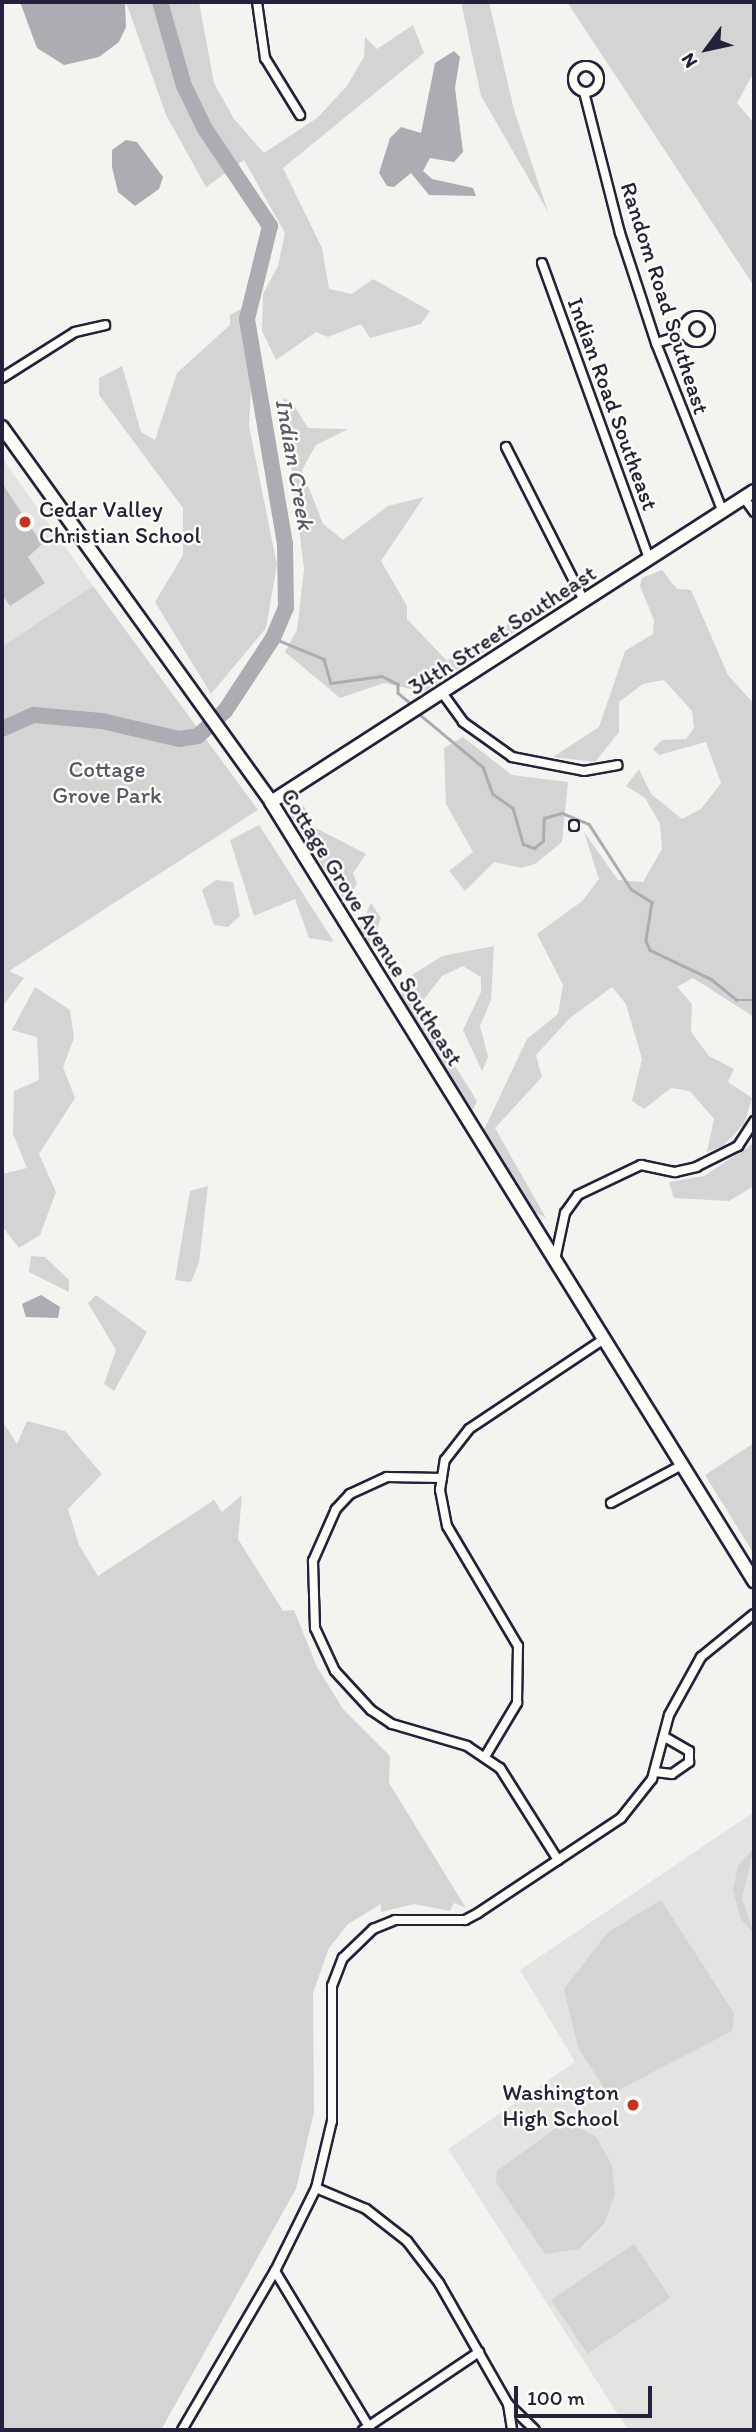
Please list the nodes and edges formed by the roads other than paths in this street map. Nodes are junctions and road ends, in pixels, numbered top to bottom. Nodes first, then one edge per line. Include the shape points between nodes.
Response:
1 (257, 2) edge
2 (584, 92) dead end
3 (300, 115) dead end
4 (542, 262) dead end
5 (105, 325) dead end
6 (685, 334) dead end
7 (656, 343) junction
8 (2, 378) edge
9 (2, 426) edge
10 (506, 447) dead end
11 (749, 494) edge
12 (723, 512) junction
13 (754, 512) edge
14 (649, 559) junction
15 (584, 601) junction
16 (443, 694) junction
17 (617, 765) dead end
18 (271, 802) junction
19 (754, 1121) edge
20 (555, 1263) junction
21 (604, 1339) junction
22 (682, 1465) junction
23 (442, 1478) junction
24 (611, 1503) dead end
25 (754, 1581) edge
26 (754, 1614) edge
27 (665, 1737) junction
28 (485, 1755) junction
29 (655, 1772) junction
30 (558, 1860) junction
31 (316, 2188) junction
32 (275, 2271) junction
33 (479, 2352) junction
34 (508, 2403) junction
35 (367, 2429) edge
36 (182, 2430) edge
37 (512, 2430) edge
38 (535, 2430) edge

1 - 3 street via 265,58
2 - 7 street, Random Road Southeast via 620,233
4 - 14 street, Indian Road Southeast
5 - 8 street via 75,331
6 - 7 street
7 - 12 street, Random Road Southeast
9 - 18 main road, Cottage Grove Avenue Southeast
10 - 15 street
11 - 12 main road, 34th Street Southeast
11 - 13 street
12 - 14 main road, 34th Street Southeast
14 - 15 main road, 34th Street Southeast
15 - 16 main road, 34th Street Southeast
16 - 17 street via 463,722 512,757 584,771
16 - 18 main road, 34th Street Southeast
18 - 20 main road, Cottage Grove Avenue Southeast
19 - 20 street via 738,1146 696,1167 676,1171 641,1165 578,1195 565,1213
20 - 21 main road, Cottage Grove Avenue Southeast
21 - 22 main road, Cottage Grove Avenue Southeast
21 - 23 street via 469,1429 454,1444
22 - 24 street
22 - 25 main road, Cottage Grove Avenue Southeast
23 - 28 street via 447,1526 518,1646 517,1703
23 - 28 street via 387,1477 350,1494 319,1543 310,1604 329,1660 364,1703 392,1724
26 - 27 street via 701,1657 681,1688
27 - 29 street
27 - 29 street via 689,1751 689,1762 672,1774
28 - 30 street via 514,1788
29 - 30 street via 621,1818
30 - 31 street via 465,1920 395,1920 373,1929 349,1950 332,1986 336,2079 327,2154
31 - 32 street
31 - 33 street via 366,2209 407,2241 427,2264
32 - 35 street
32 - 36 street
33 - 34 street
33 - 35 street
34 - 37 street
34 - 38 street

